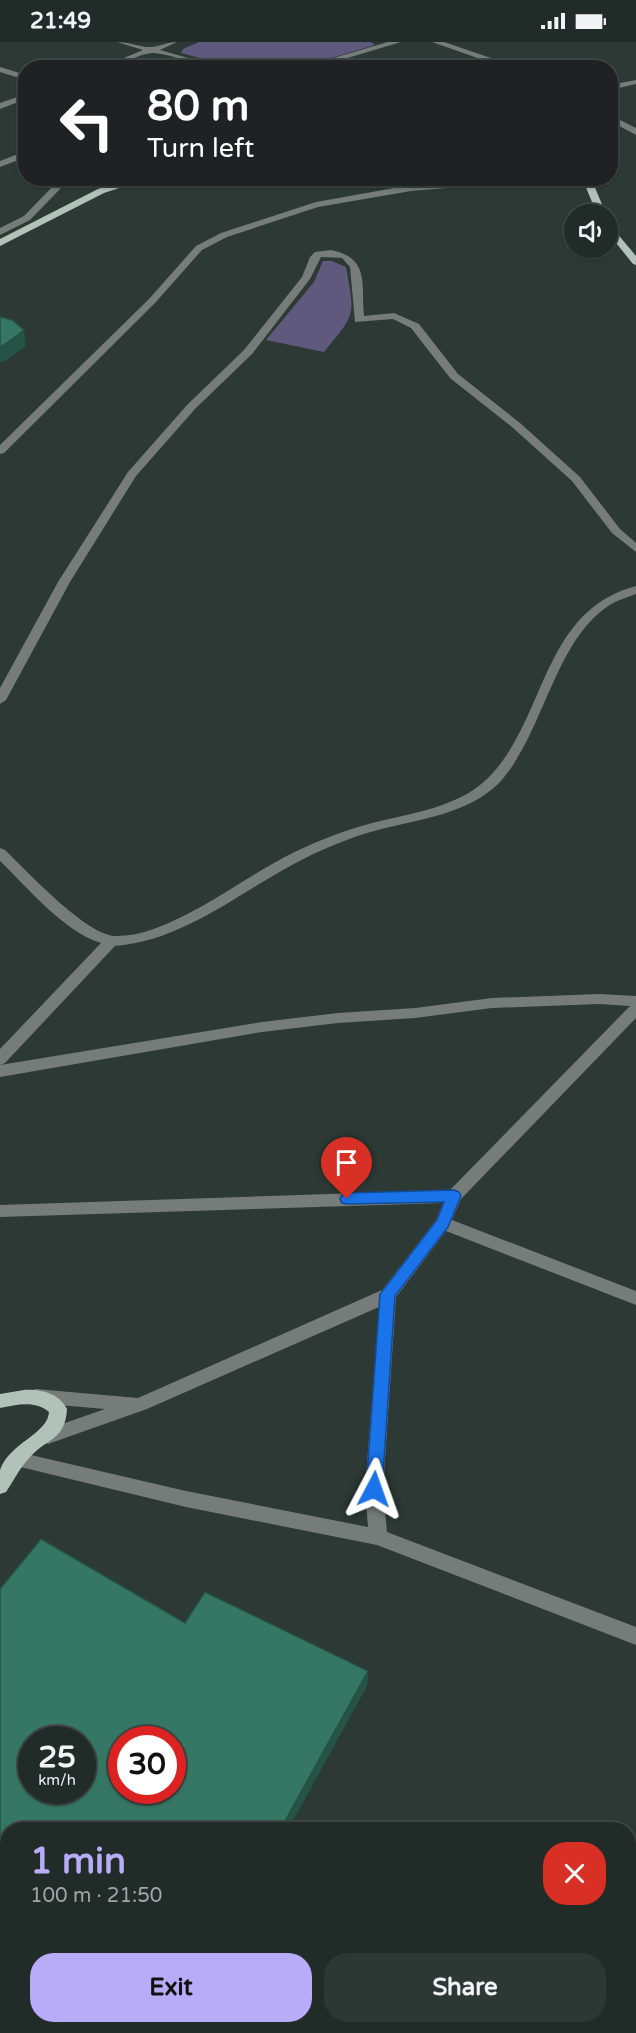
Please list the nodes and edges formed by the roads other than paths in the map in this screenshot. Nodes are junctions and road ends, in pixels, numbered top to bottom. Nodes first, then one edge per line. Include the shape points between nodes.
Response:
1 (121, 42) edge
2 (173, 42) edge
3 (397, 42) edge
4 (436, 42) edge
5 (153, 50) junction
6 (126, 60) edge
7 (190, 60) edge
8 (332, 60) edge
9 (491, 60) edge
10 (0, 69) edge
11 (18, 75) edge
12 (636, 82) edge
13 (618, 86) edge
14 (18, 99) edge
15 (0, 106) edge
16 (618, 122) edge
17 (636, 132) edge
18 (18, 156) edge
19 (0, 164) edge
20 (58, 186) edge
21 (118, 186) edge
22 (427, 186) edge
23 (590, 186) edge
24 (598, 204) edge
25 (27, 218) junction
26 (37, 222) junction
27 (1, 232) edge
28 (618, 240) edge
29 (0, 243) edge
30 (636, 262) edge
31 (0, 450) edge
32 (636, 549) edge
33 (636, 590) edge
34 (0, 700) edge
35 (0, 853) edge
36 (111, 941) junction
37 (636, 1001) edge
38 (636, 1009) edge
39 (0, 1059) edge
40 (0, 1071) edge
41 (454, 1196) junction
42 (0, 1211) edge
43 (443, 1223) junction
44 (388, 1294) junction
45 (636, 1298) edge
46 (33, 1396) junction
47 (0, 1401) edge
48 (141, 1404) junction
49 (48, 1436) junction
50 (18, 1460) junction
51 (0, 1486) edge
52 (378, 1538) junction
53 (636, 1636) edge

1 - 5 street
2 - 5 street
3 - 8 street
4 - 9 street
5 - 6 street
5 - 7 street
10 - 11 street
12 - 13 street
14 - 15 street
16 - 17 street
18 - 19 street
20 - 25 street
21 - 26 main road
22 - 31 street via 316,205 224,235 199,248 152,301
23 - 24 main road
25 - 26 main road
25 - 27 street
26 - 29 main road
28 - 30 main road
32 - 34 street via 616,531 576,479 454,376 415,326 394,316 359,320 355,266 345,256 318,254 307,277 248,352 191,407 132,474 64,582
33 - 36 street via 624,593 590,615 558,659 502,771 476,793 439,811 370,827 283,864 161,931 134,940
35 - 36 street via 82,928
36 - 39 street
37 - 40 street via 492,1003 338,1018
38 - 41 street
41 - 42 street
41 - 43 street
43 - 44 street
43 - 45 street
44 - 48 street
44 - 52 street via 374,1489
46 - 47 main road
46 - 48 street
46 - 49 main road via 49,1400 58,1409 58,1423
48 - 49 street
49 - 50 main road via 28,1447
50 - 51 main road
50 - 52 street
52 - 53 street

